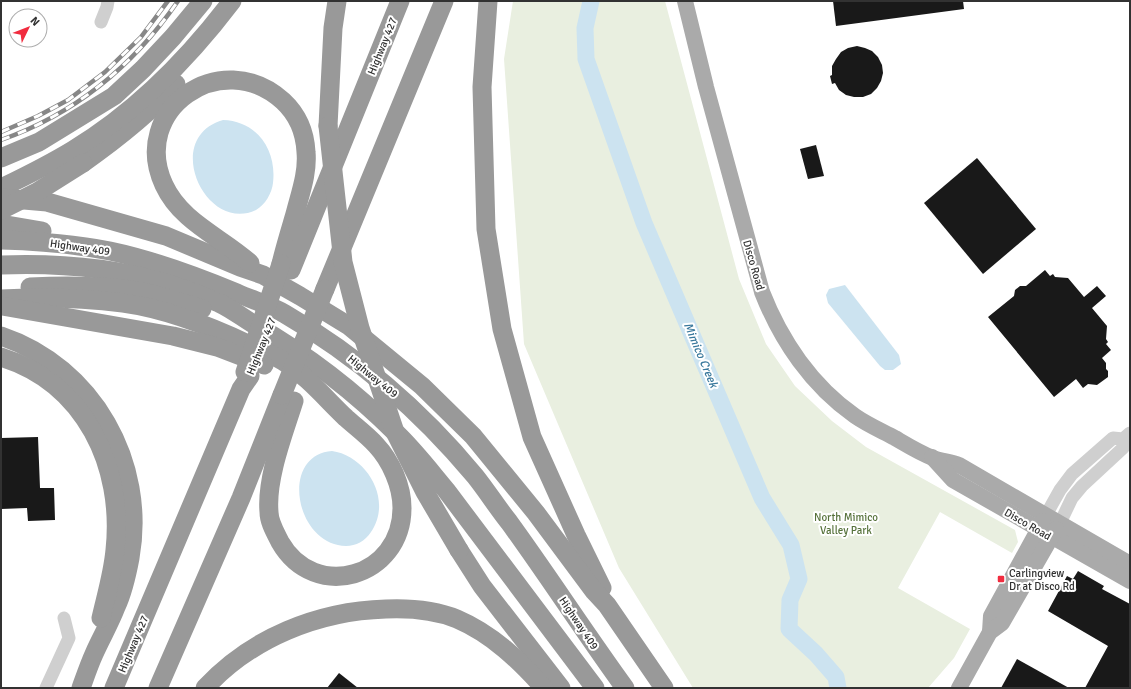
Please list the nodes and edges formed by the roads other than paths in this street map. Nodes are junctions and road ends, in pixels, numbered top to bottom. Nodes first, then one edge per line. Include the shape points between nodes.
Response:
1 (108, 1) edge
2 (203, 1) edge
3 (232, 1) edge
4 (242, 1) edge
5 (337, 1) edge
6 (400, 1) edge
7 (444, 1) edge
8 (488, 1) edge
9 (685, 1) edge
10 (101, 22) dead end
11 (1, 158) edge
12 (1, 188) edge
13 (1, 198) edge
14 (1, 210) edge
15 (1, 224) edge
16 (1, 240) edge
17 (146, 261) junction
18 (1, 265) edge
19 (286, 267) junction
20 (263, 275) junction
21 (1, 292) edge
22 (31, 293) junction
23 (1, 299) edge
24 (1, 306) edge
25 (1, 336) edge
26 (284, 342) junction
27 (1, 357) edge
28 (288, 398) junction
29 (328, 401) junction
30 (1126, 436) edge
31 (932, 458) junction
32 (1053, 519) junction
33 (1045, 534) junction
34 (1130, 564) edge
35 (1130, 581) edge
36 (607, 605) junction
37 (64, 618) dead end
38 (93, 655) junction
39 (46, 688) edge
40 (81, 688) edge
41 (114, 688) edge
42 (158, 688) edge
43 (205, 688) edge
44 (544, 688) edge
45 (561, 688) edge
46 (595, 688) edge
47 (625, 688) edge
48 (664, 688) edge
49 (959, 688) edge

1 - 10 street
2 - 11 highway via 173,37 114,96 39,142
3 - 12 highway via 155,88 135,106 74,149
4 - 14 highway, bridge via 204,53 164,98 123,135 37,192
5 - 45 highway, bridge via 332,28 328,126 343,262 360,328 396,432 425,492 482,586
6 - 19 highway, Highway 427
7 - 28 highway, bridge via 314,316
8 - 36 highway via 482,87 486,229 502,329 532,436 601,585
9 - 31 main road, Disco Road via 762,292 784,339 818,383 835,400 876,429
13 - 20 highway via 47,202 166,236
15 - 17 highway via 109,244
16 - 17 highway, Highway 409 via 73,245 111,251
17 - 47 highway, Highway 409 via 201,278 283,313 371,372 407,404 443,439 476,478
18 - 26 highway, Highway 409 via 48,264 91,268 122,272 167,283 220,304
19 - 20 highway via 307,153 298,119 277,96 263,87 235,80 208,82 182,98 163,123 156,148 160,176 174,204 208,233 240,254
19 - 41 highway, Highway 427, bridge via 245,379
20 - 36 highway via 348,326 422,386 473,436
21 - 22 highway
22 - 23 highway
22 - 26 highway via 56,286 87,286 142,292 202,309
22 - 29 highway via 123,303 206,325 283,361 311,383
24 - 29 highway via 129,328 217,347 268,366
25 - 38 highway via 41,355 80,388 108,425 126,468 133,519 130,558 116,607
26 - 46 highway, Highway 409 via 353,393 418,456
27 - 38 highway via 37,373 72,402 93,431 110,472 116,502 115,549
28 - 29 highway via 270,487 269,513 273,529 282,545 296,561 320,574 340,576 355,574 387,553 400,528 401,497 393,471 377,446
28 - 42 highway
30 - 32 street via 1123,448 1082,486
31 - 32 main road, Disco Road via 960,465
31 - 33 main road, Disco Road via 953,480
32 - 33 main road
32 - 34 main road, Disco Road
33 - 35 main road, Disco Road
33 - 49 main road via 1002,623 990,632
36 - 48 highway
37 - 39 street via 69,638
38 - 40 highway
43 - 44 highway via 222,671 269,639 313,620 375,609 405,609 443,614 458,620 496,641

